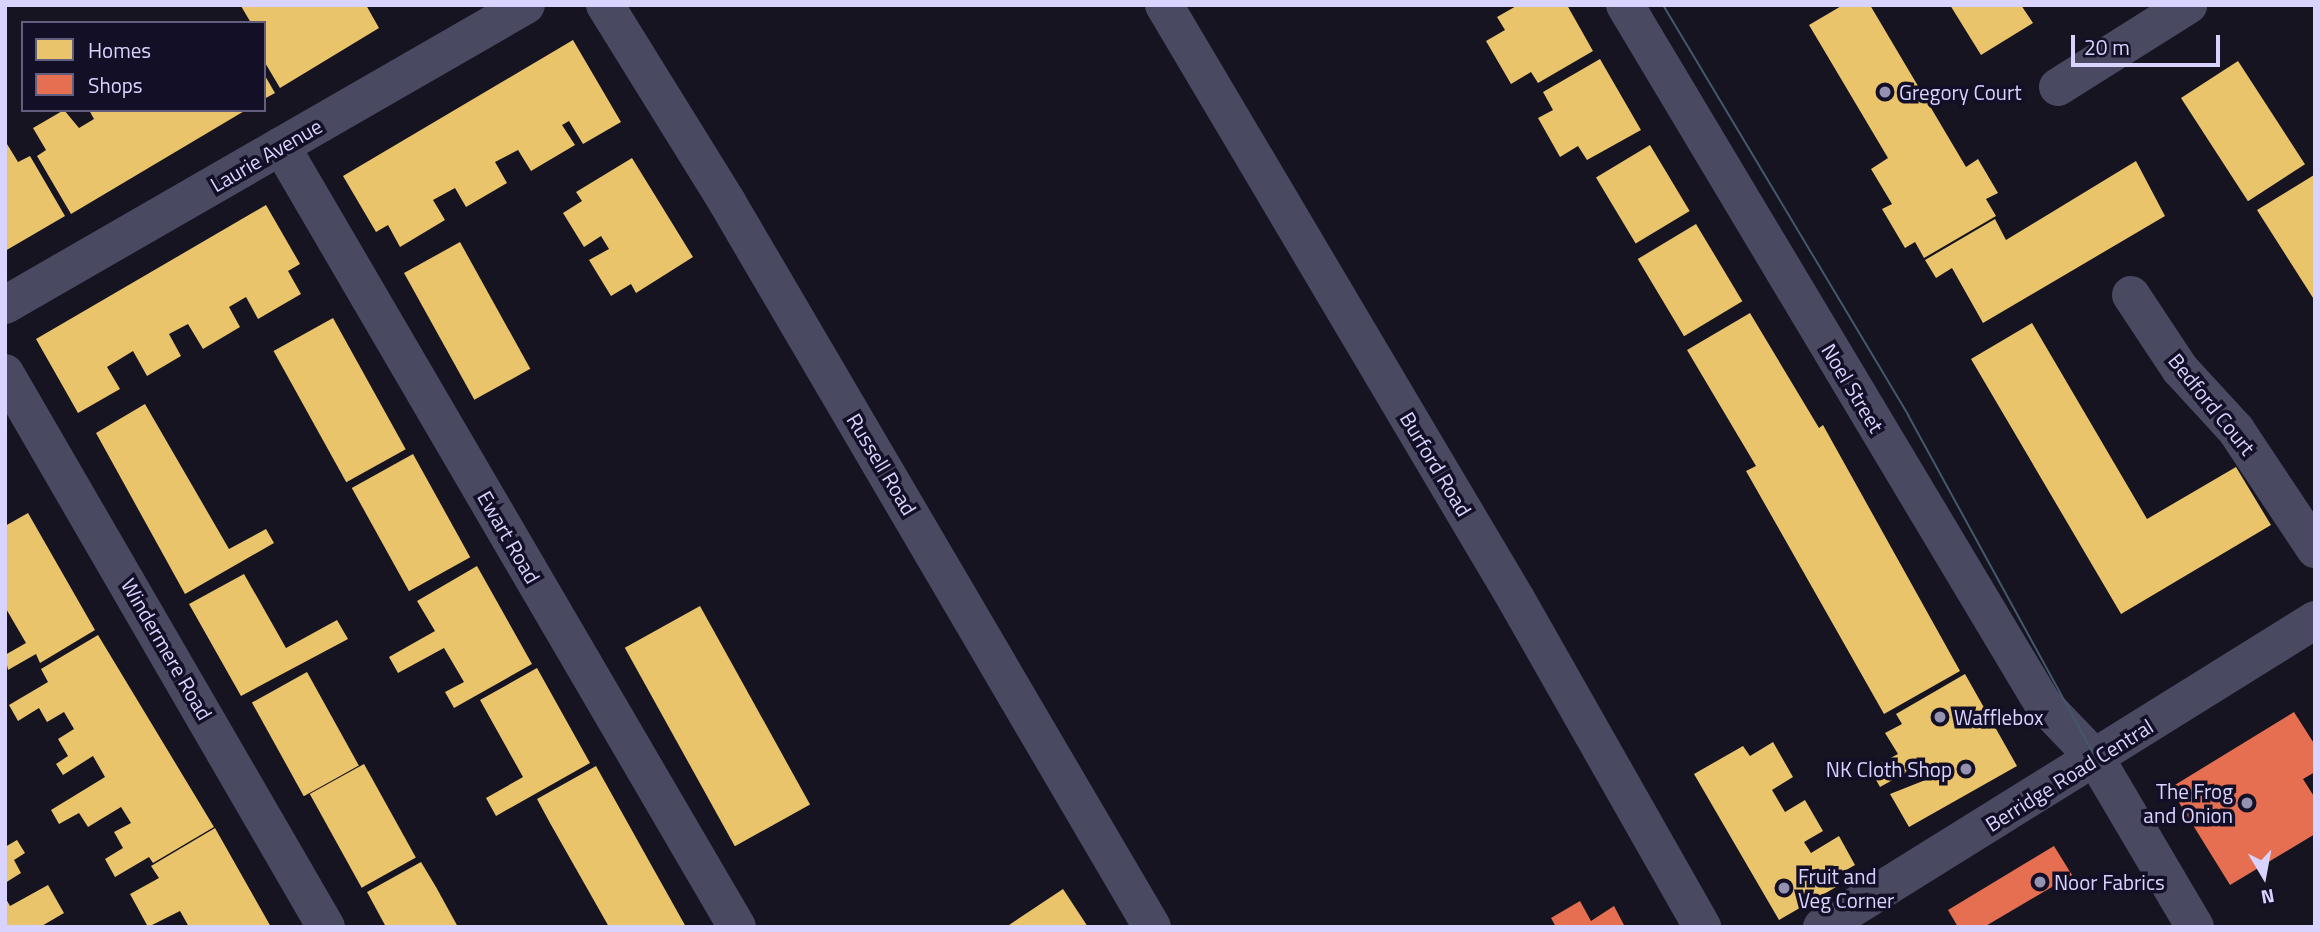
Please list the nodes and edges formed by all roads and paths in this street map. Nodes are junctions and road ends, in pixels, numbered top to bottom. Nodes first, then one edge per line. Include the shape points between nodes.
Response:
1 (526, 5) edge
2 (605, 5) edge
3 (1164, 5) edge
4 (1625, 5) edge
5 (2188, 5) edge
6 (2058, 87) dead end
7 (281, 146) junction
8 (2132, 295) dead end
9 (5, 305) edge
10 (5, 373) edge
11 (2315, 549) edge
12 (2315, 620) edge
13 (2096, 759) junction
14 (326, 927) edge
15 (737, 927) edge
16 (1152, 927) edge
17 (1702, 927) edge
18 (1822, 927) edge
19 (2195, 927) edge

1 - 7 street, Laurie Avenue
2 - 16 street, Russell Road via 762,261
3 - 17 street, Burford Road via 1516,600
4 - 13 street, Noel Street via 2043,704
5 - 6 street
7 - 9 street, Laurie Avenue
7 - 15 street, Ewart Road
8 - 11 street, Bedford Court via 2180,369 2236,430
10 - 14 street, Windermere Road
12 - 13 street, Berridge Road Central
13 - 18 street, Berridge Road Central
13 - 19 street, Noel Street

